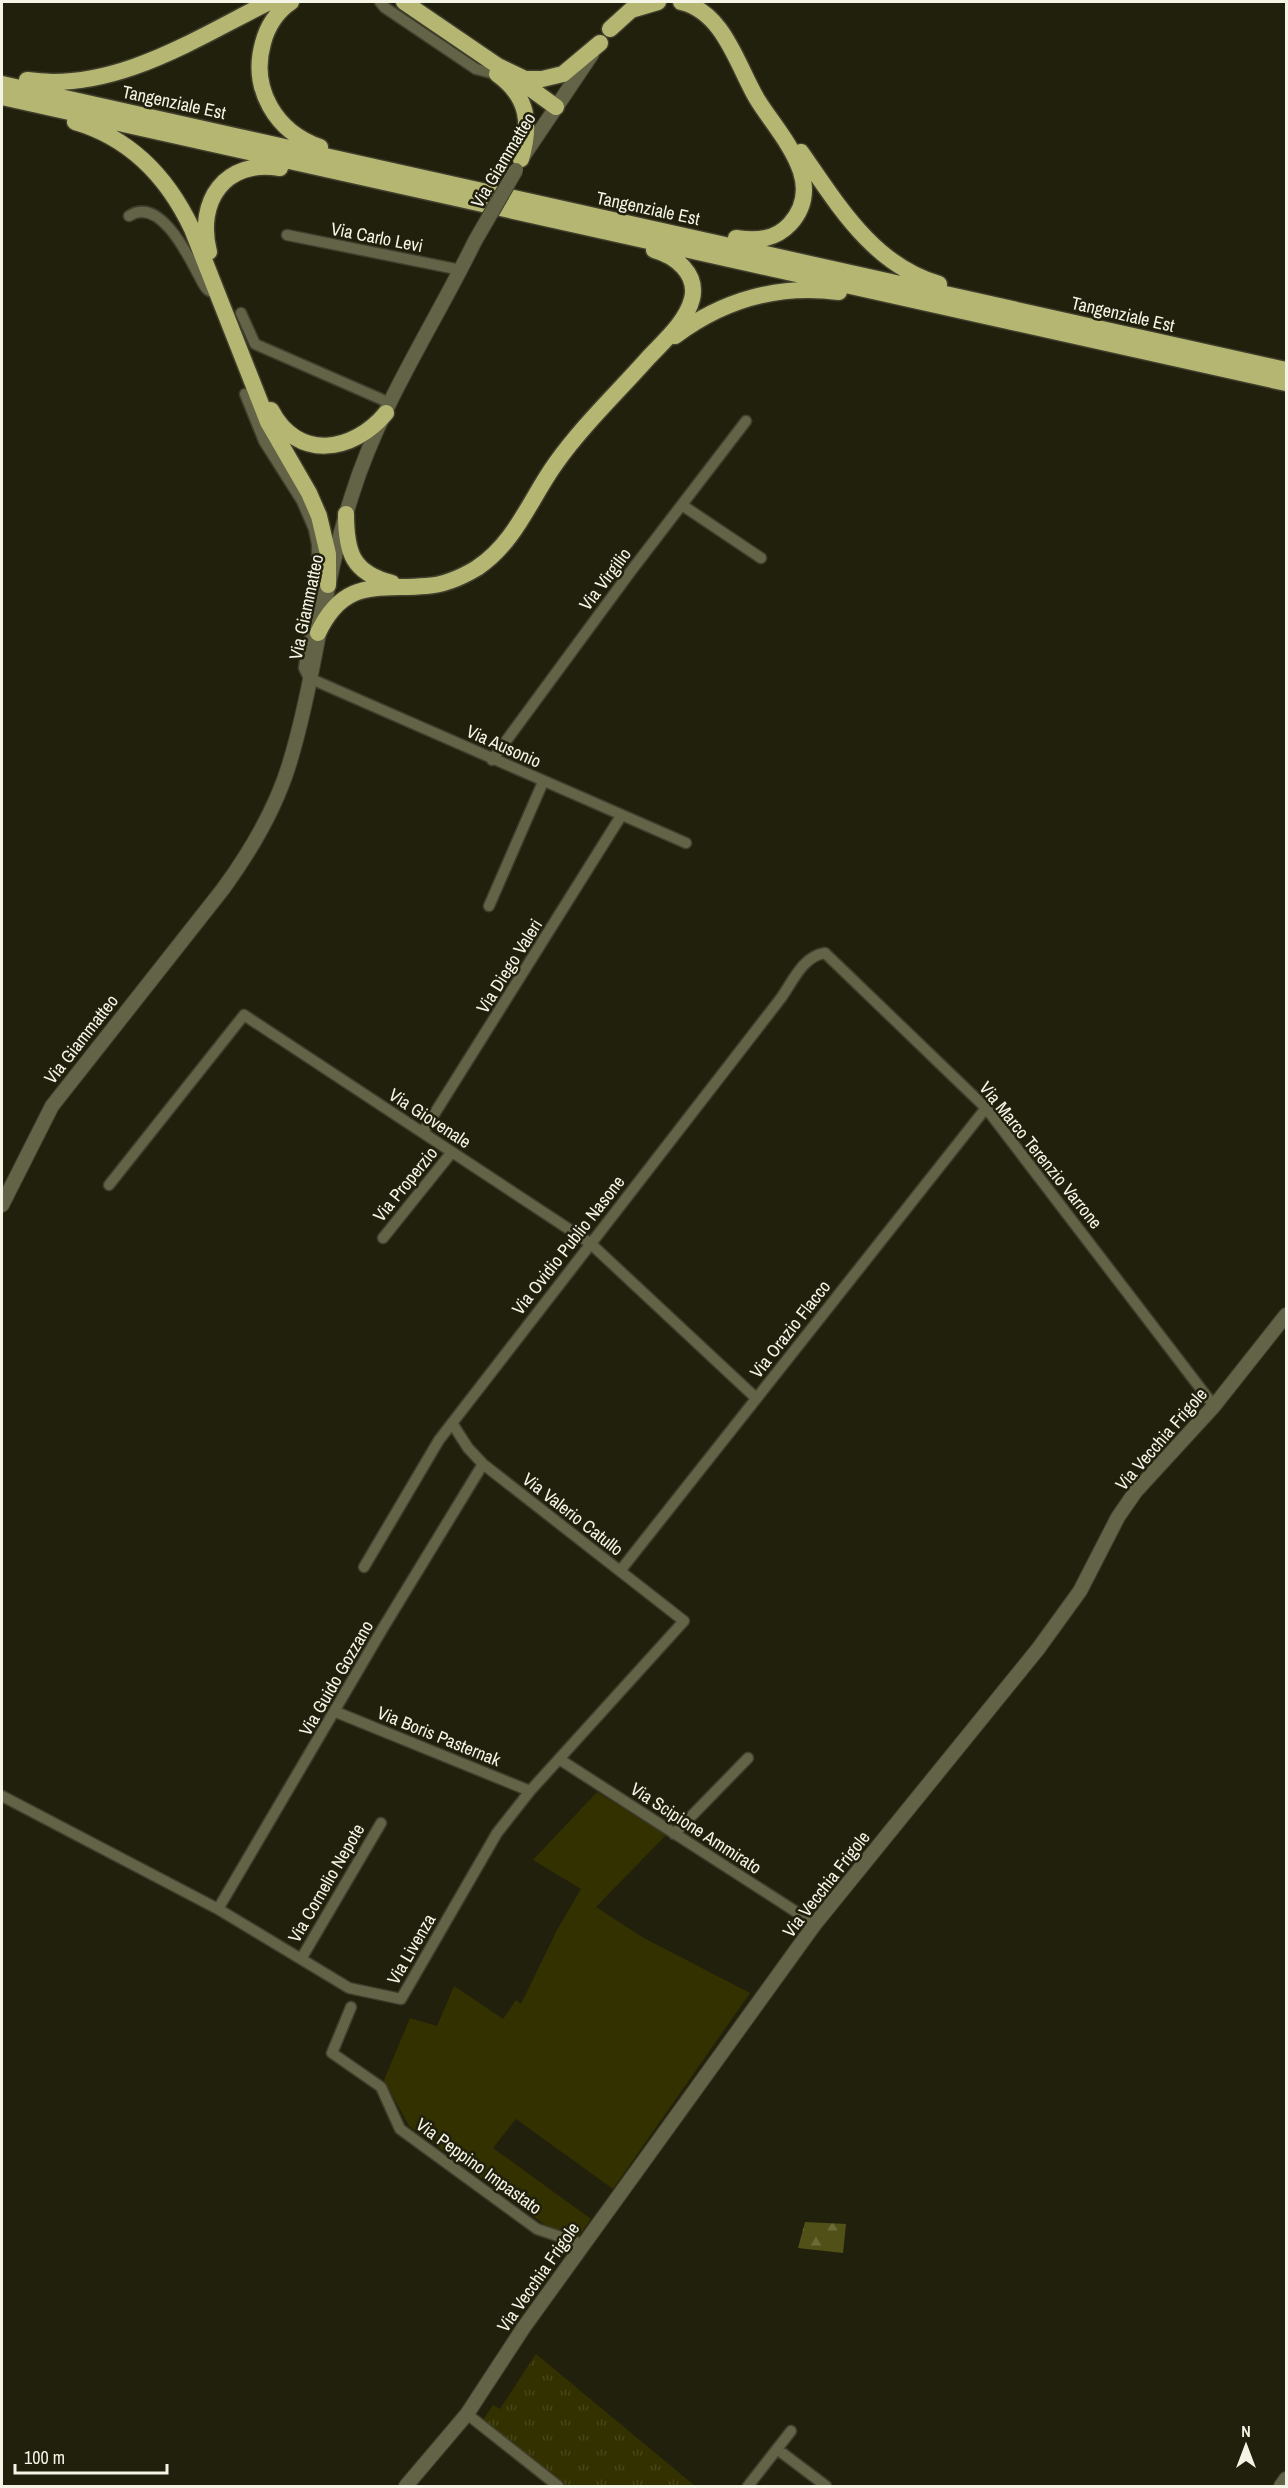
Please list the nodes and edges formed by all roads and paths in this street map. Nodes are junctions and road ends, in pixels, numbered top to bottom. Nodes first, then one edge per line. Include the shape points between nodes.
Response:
1 (269, 2) edge
2 (291, 2) edge
3 (380, 2) edge
4 (393, 2) edge
5 (404, 2) edge
6 (629, 2) edge
7 (658, 2) edge
8 (681, 2) edge
9 (712, 2) edge
10 (605, 36) junction
11 (502, 73) junction
12 (2, 76) edge
13 (3, 93) edge
14 (556, 107) junction
15 (519, 165) junction
16 (397, 172) junction
17 (355, 176) junction
18 (129, 216) dead end
19 (606, 219) junction
20 (569, 223) junction
21 (287, 236) dead end
22 (461, 270) junction
23 (212, 292) junction
24 (933, 304) junction
25 (1013, 309) junction
26 (241, 313) dead end
27 (655, 351) junction
28 (1287, 370) edge
29 (1287, 383) edge
30 (245, 394) dead end
31 (388, 408) junction
32 (746, 421) dead end
33 (682, 505) junction
34 (346, 514) junction
35 (761, 558) dead end
36 (328, 585) junction
37 (414, 587) junction
38 (318, 633) junction
39 (309, 678) junction
40 (492, 760) junction
41 (543, 782) junction
42 (621, 816) junction
43 (686, 843) dead end
44 (489, 906) dead end
45 (814, 954) joint
46 (986, 1108) junction
47 (423, 1132) junction
48 (452, 1152) junction
49 (109, 1185) dead end
50 (2, 1205) edge
51 (383, 1238) dead end
52 (590, 1243) junction
53 (1287, 1315) edge
54 (756, 1398) junction
55 (1214, 1406) junction
56 (452, 1423) junction
57 (483, 1464) junction
58 (364, 1567) dead end
59 (620, 1571) junction
60 (684, 1621) joint
61 (336, 1712) junction
62 (748, 1758) dead end
63 (559, 1759) junction
64 (530, 1791) junction
65 (2, 1796) edge
66 (381, 1823) dead end
67 (675, 1834) junction
68 (218, 1910) junction
69 (815, 1924) junction
70 (301, 1959) junction
71 (351, 2007) dead end
72 (582, 2244) junction
73 (467, 2414) junction
74 (792, 2431) dead end
75 (777, 2449) junction
76 (1287, 2479) edge
77 (406, 2487) edge
78 (558, 2487) edge
79 (748, 2487) edge
80 (826, 2487) edge
81 (1281, 2487) edge

1 - 12 highway via 148,61 108,76 48,82
2 - 16 highway via 268,29 260,52 261,85 268,105 282,123 307,142
3 - 11 street via 476,69
4 - 11 highway
5 - 11 highway
6 - 10 street, Via Giammatteo
7 - 10 highway via 632,10
8 - 19 highway via 708,14 717,26 793,153 804,183 799,212 779,234 754,240 622,217
9 - 25 highway via 767,106 872,245 910,273 1007,303
10 - 11 highway via 570,69 552,77 525,79
10 - 14 street, Via Giammatteo
11 - 14 highway
11 - 15 highway via 518,92 524,109 527,138
13 - 16 highway, Tangenziale Est
13 - 17 highway, Tangenziale Est
13 - 23 highway via 15,105 103,133 148,164 177,199 192,229
14 - 15 street, Via Giammatteo
15 - 22 street, Via Giammatteo, bridge
16 - 19 highway, Tangenziale Est
17 - 20 highway, Tangenziale Est
17 - 31 highway via 341,178 267,166 239,171 215,192 206,212 205,234 265,396 283,428 300,440 339,445 377,424
18 - 23 street via 135,212 157,215
19 - 25 highway, Tangenziale Est
20 - 24 highway, Tangenziale Est
20 - 27 highway via 577,230 668,255 688,272 693,293 687,313
21 - 22 street, Via Carlo Levi
22 - 31 street, Via Giammatteo
23 - 36 highway via 267,422 319,516 328,554
24 - 27 highway via 913,307 819,290 766,294 715,310
24 - 29 highway, Tangenziale Est
25 - 28 highway, Tangenziale Est
26 - 31 street via 255,344
27 - 37 highway via 555,464 519,524 496,552 466,574 439,584
30 - 39 street via 264,441 302,501 314,529 318,582 304,668
31 - 34 street, Via Giammatteo
32 - 33 street, Via Virgilio
33 - 35 street
33 - 40 street, Via Virgilio
34 - 36 street, Via Giammatteo
34 - 37 highway via 349,550 359,567 381,581
36 - 38 street, Via Giammatteo
37 - 38 highway via 383,586 356,593 331,610
38 - 39 street, Via Giammatteo
39 - 40 street, Via Ausonio
39 - 50 street, Via Giammatteo via 288,767 255,841 223,889 52,1106
40 - 41 street, Via Ausonio
41 - 42 street, Via Ausonio
41 - 44 street
42 - 43 street, Via Ausonio
42 - 47 street, Via Diego Valeri
45 - 46 street, Via Marco Terenzio Varrone via 825,954
45 - 52 street, Via Ovidio Publio Nasone
46 - 54 street, Via Orazio Flacco
46 - 55 street, Via Marco Terenzio Varrone
47 - 48 street, Via Giovenale
47 - 49 street, Via Giovenale via 244,1015
48 - 51 street, Via Properzio
48 - 52 street, Via Giovenale
52 - 54 street, Via Giovenale
52 - 56 street, Via Ovidio Publio Nasone
53 - 55 street, Via Vecchia Frigole
54 - 59 street, Via Orazio Flacco
55 - 69 street, Via Vecchia Frigole via 1136,1491 1118,1517 1080,1591 1038,1649
56 - 57 street, Via Valerio Catullo
56 - 58 street, Via Ovidio Publio Nasone
57 - 59 street, Via Valerio Catullo
57 - 61 street, Via Guido Gozzano
59 - 60 street, Via Valerio Catullo
60 - 63 street, Via Livenza
61 - 64 street, Via Boris Pasternak
61 - 68 street, Via Guido Gozzano
62 - 67 street
63 - 64 street, Via Livenza
63 - 67 street, Via Scipione Ammirato
64 - 70 street, Via Livenza via 497,1833 401,1999 349,1988
65 - 68 street, Via Livenza
66 - 70 street, Via Cornelio Nepote
67 - 69 street, Via Scipione Ammirato
68 - 70 street, Via Livenza
69 - 72 street, Via Vecchia Frigole
71 - 72 street, Via Peppino Impastato via 332,2053 381,2087 400,2129 537,2229
72 - 73 street, Via Vecchia Frigole
73 - 77 street, Via Vecchia Frigole
73 - 78 street
74 - 75 street
75 - 79 street
75 - 80 street
76 - 81 street

